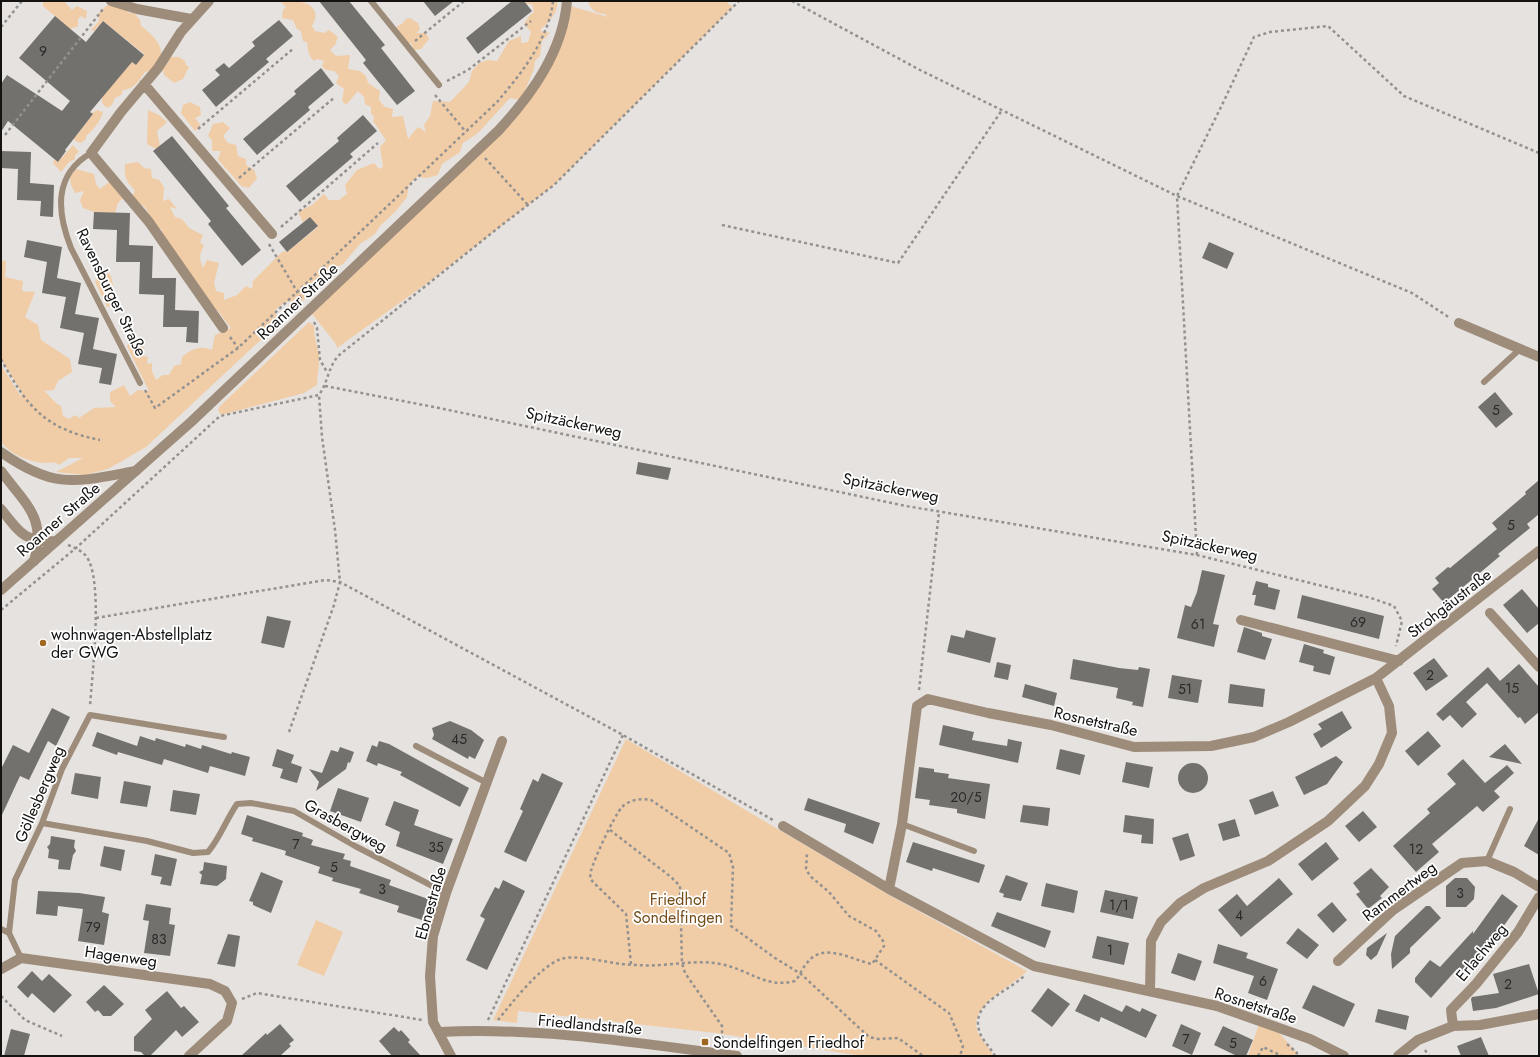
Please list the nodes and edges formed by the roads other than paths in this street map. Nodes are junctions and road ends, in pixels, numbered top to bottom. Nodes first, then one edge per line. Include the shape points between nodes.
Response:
1 (210, 1) edge
2 (370, 1) edge
3 (567, 1) edge
4 (108, 4) edge
5 (192, 19) junction
6 (144, 84) junction
7 (439, 85) road end
8 (91, 153) junction
9 (272, 234) road end
10 (1459, 323) road end
11 (223, 328) dead end
12 (1520, 349) junction
13 (1539, 357) edge
14 (1484, 382) dead end
15 (140, 383) road end
16 (1, 452) edge
17 (136, 470) junction
18 (1, 471) edge
19 (1, 509) edge
20 (38, 540) junction
21 (56, 541) junction
22 (1539, 552) edge
23 (34, 561) junction
24 (1, 590) edge
25 (1490, 613) dead end
26 (1241, 620) dead end
27 (1399, 661) junction
28 (1539, 667) edge
29 (1376, 678) junction
30 (224, 737) dead end
31 (502, 741) dead end
32 (416, 746) dead end
33 (487, 783) junction
34 (1510, 809) dead end
35 (42, 823) junction
36 (902, 824) junction
37 (783, 826) road end
38 (974, 851) dead end
39 (1487, 861) junction
40 (1539, 887) edge
41 (889, 889) junction
42 (446, 893) junction
43 (1539, 897) edge
44 (1, 929) edge
45 (9, 933) junction
46 (21, 958) junction
47 (1338, 961) dead end
48 (1, 969) edge
49 (1150, 990) junction
50 (1539, 1014) edge
51 (1453, 1026) junction
52 (440, 1032) junction
53 (190, 1056) edge
54 (452, 1056) edge
55 (737, 1056) edge
56 (1344, 1056) edge
57 (1398, 1056) edge

1 - 5 street, Ravensburger Straße
2 - 7 lane
3 - 17 street, Roanner Straße via 563,26 539,80 512,116 191,422
4 - 5 street
5 - 6 street, Ravensburger Straße
6 - 8 street, Ravensburger Straße
6 - 9 street
8 - 11 street via 149,222
8 - 15 lane, Ravensburger Straße via 73,166 65,177 61,204 64,230
10 - 12 street
12 - 13 street
12 - 14 lane
16 - 17 street via 34,472 58,480 84,480
17 - 21 street, Roanner Straße
18 - 20 street via 35,516
19 - 20 street via 20,533
20 - 21 street
20 - 23 street
21 - 23 street, Roanner Straße
22 - 27 street, Strohgäustraße
23 - 24 street, Roanner Straße
25 - 28 street
26 - 27 street
27 - 29 street, Strohgäustraße
29 - 36 street, Rosnetstraße via 1254,737 1211,746 1134,747 1051,725 928,699 917,706
29 - 49 street via 1389,706 1392,733 1379,764 1364,786 1328,821 1268,861 1204,888 1180,903 1161,922 1151,942
30 - 35 lane, Göllesbergweg via 90,714 62,769
31 - 33 street, Ebnestraße
32 - 33 lane
33 - 42 street, Ebnestraße
34 - 39 lane
35 - 42 lane, Grasbergweg via 147,841 193,853 208,852 236,804 251,803 294,811
35 - 45 lane, Göllesbergweg via 15,880
36 - 38 lane
36 - 41 street
37 - 41 street, Rosnetstraße
39 - 40 street, Rammertweg via 1514,872
39 - 47 street, Rammertweg via 1462,864 1393,910
41 - 49 street, Rosnetstraße via 1034,966
42 - 52 street, Ebnestraße via 433,936 430,976 433,1022
43 - 51 street, Erlachweg via 1518,932 1476,984 1451,1010
44 - 45 lane
45 - 46 lane
46 - 48 street
46 - 53 street, Hagenweg via 210,984 225,991 232,1003 227,1021
49 - 56 street, Rosnetstraße via 1217,1006 1310,1039
50 - 51 street via 1480,1025
51 - 57 street via 1418,1040
52 - 54 street
52 - 55 street, Friedlandstraße via 487,1030 655,1045

